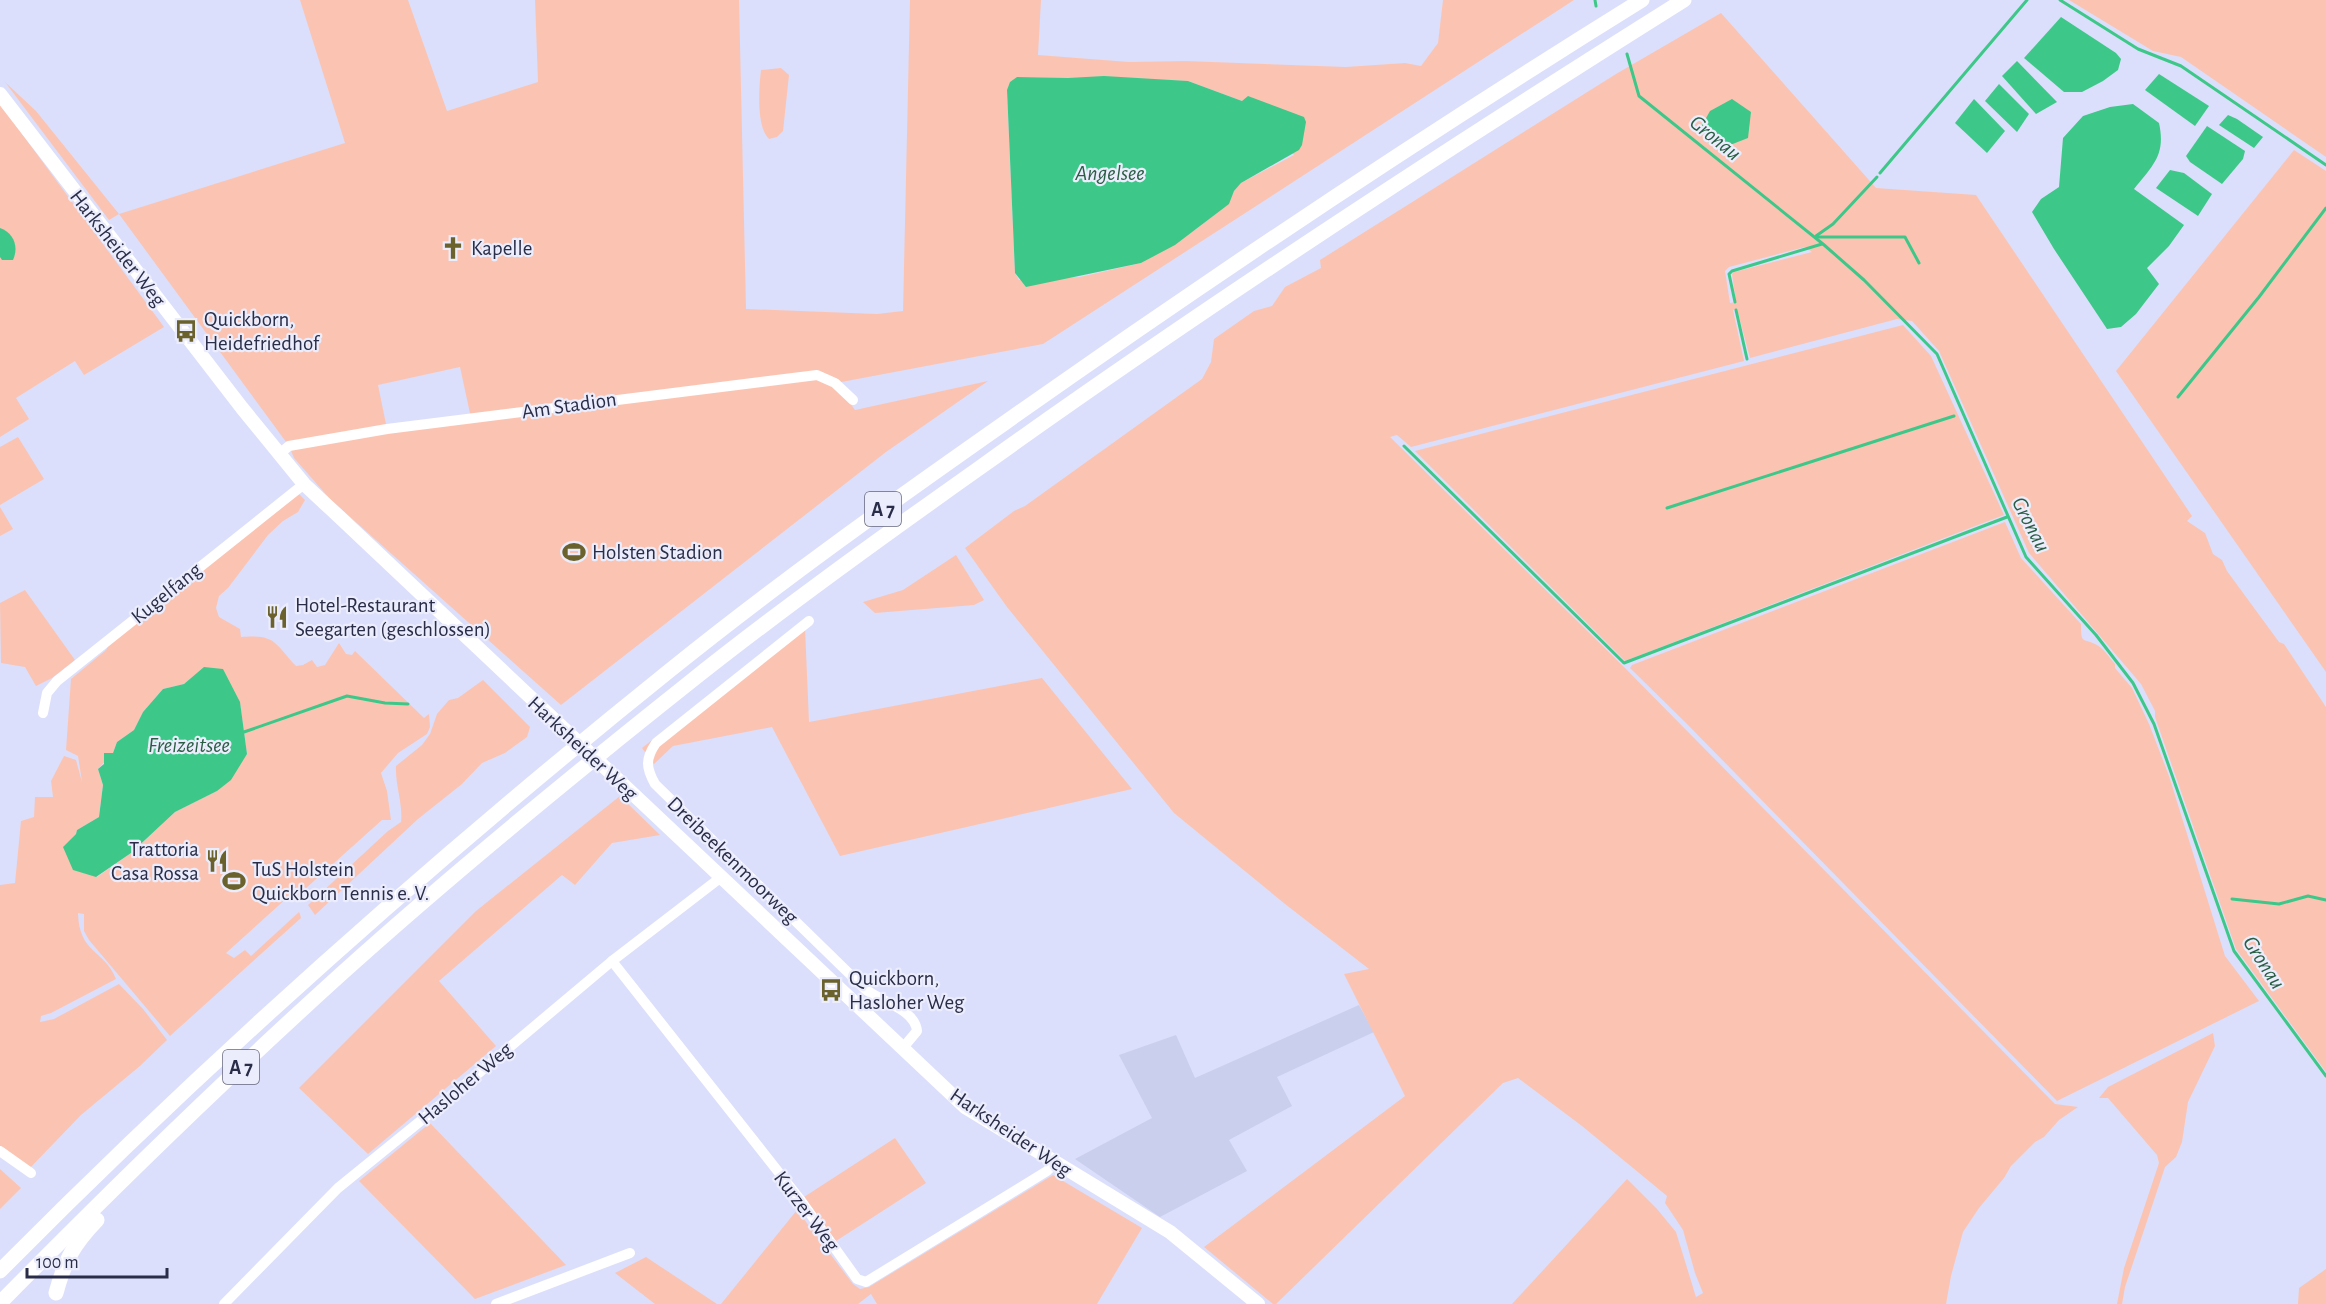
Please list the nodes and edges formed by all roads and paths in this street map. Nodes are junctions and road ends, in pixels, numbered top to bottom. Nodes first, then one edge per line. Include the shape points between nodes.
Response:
1 (1642, 0) edge
2 (1684, 0) edge
3 (0, 94) edge
4 (854, 400) dead end
5 (279, 454) junction
6 (304, 484) junction
7 (809, 621) dead end
8 (43, 713) dead end
9 (720, 878) junction
10 (612, 961) junction
11 (902, 1049) junction
12 (0, 1151) edge
13 (144, 1160) junction
14 (1055, 1163) junction
15 (31, 1173) dead end
16 (630, 1253) dead end
17 (0, 1271) edge
18 (56, 1293) dead end
19 (0, 1303) edge
20 (224, 1304) edge
21 (496, 1304) edge
22 (1258, 1304) edge

1 - 17 highway, A 7 via 1126,337 886,507 674,667 474,831 317,968 181,1093
2 - 13 highway, A 7 via 1485,125 1158,342 793,603 462,870 339,976
3 - 5 main road, Harksheider Weg
4 - 5 street, Am Stadion via 835,383 817,375 387,429 290,446
5 - 6 main road, Harksheider Weg
6 - 8 street, Kugelfang via 57,681 47,693
6 - 9 main road, Harksheider Weg
7 - 11 street, Dreibeekenmoorweg via 656,743 646,762 655,784 865,989 912,1017 916,1031
9 - 10 street, Hasloher Weg
9 - 11 main road, Harksheider Weg
10 - 14 street, Kurzer Weg via 799,1198 857,1279 866,1282
10 - 20 street, Hasloher Weg via 338,1188
11 - 14 main road, Harksheider Weg via 965,1107
12 - 15 street
13 - 18 highway via 137,1180 75,1246 64,1263
13 - 19 highway, A 7
14 - 22 main road, Harksheider Weg via 1170,1232
16 - 21 street

